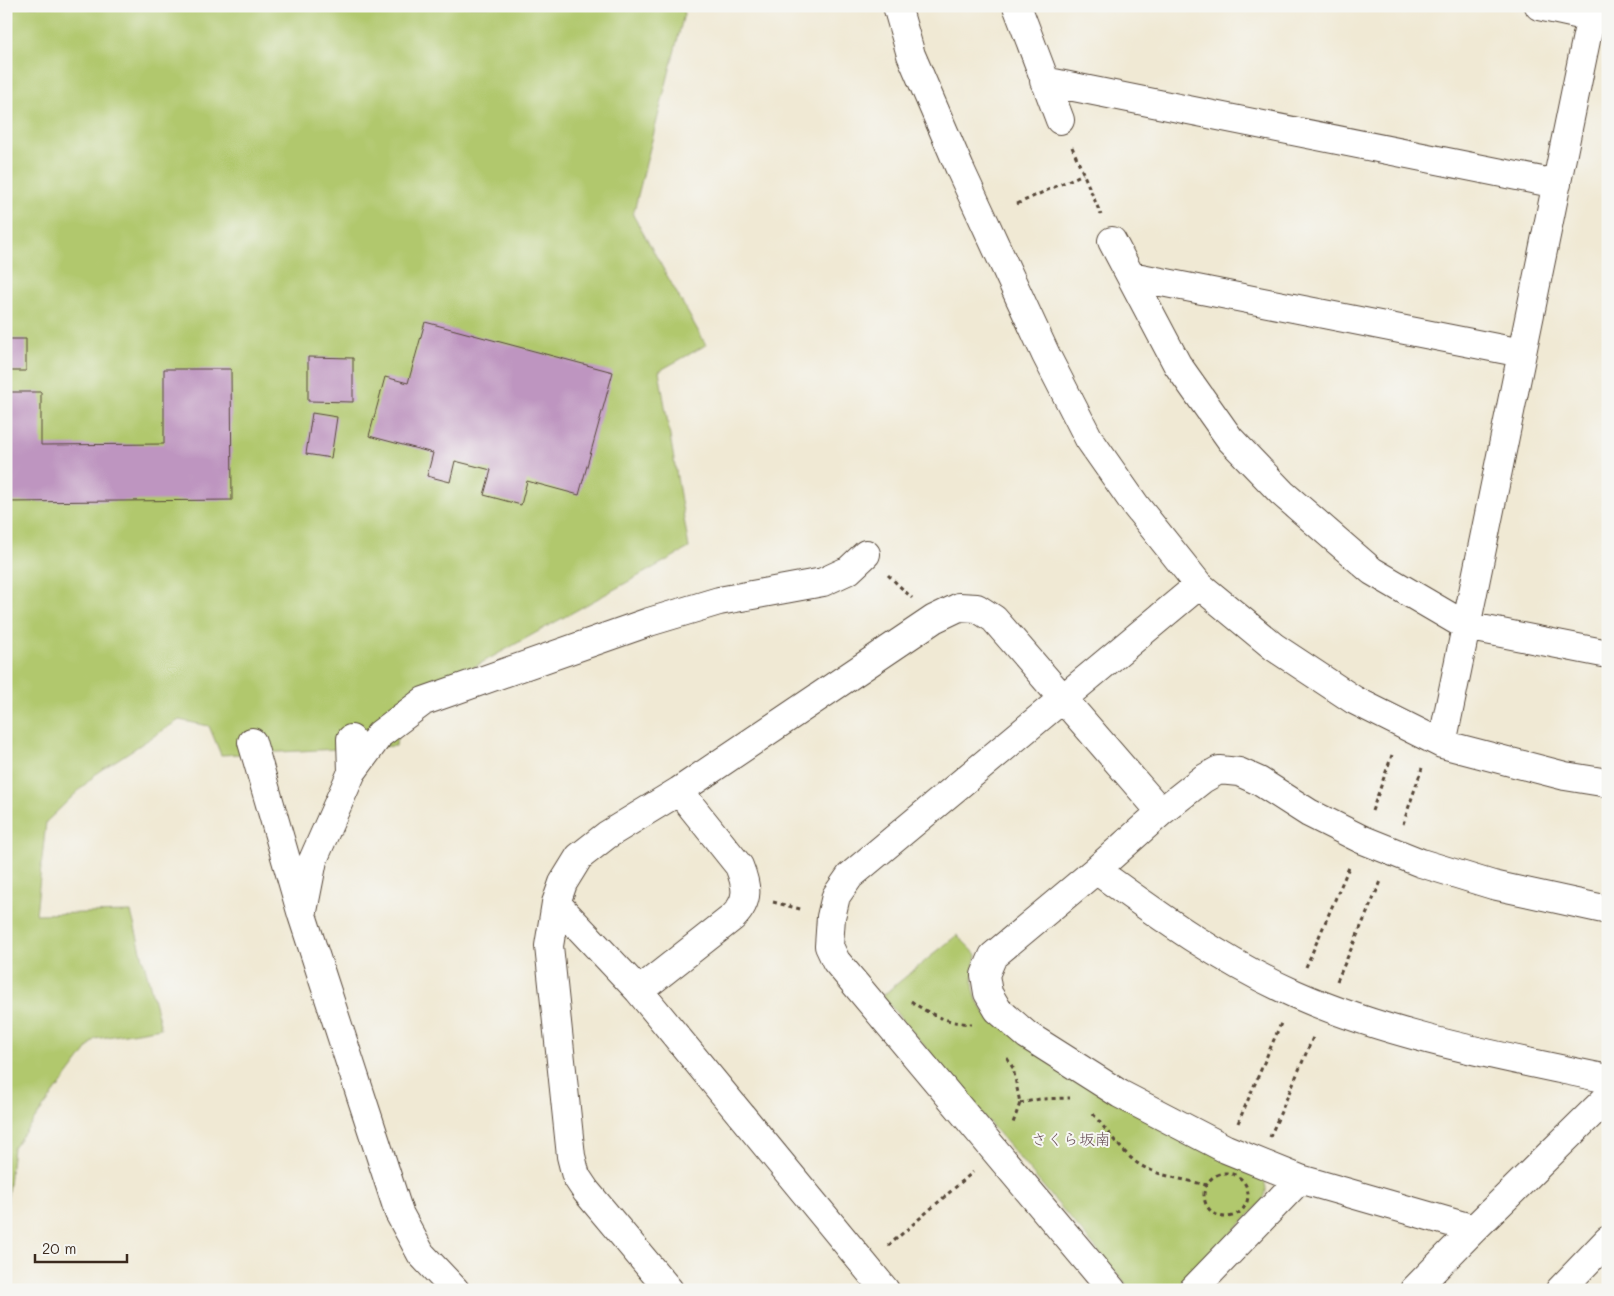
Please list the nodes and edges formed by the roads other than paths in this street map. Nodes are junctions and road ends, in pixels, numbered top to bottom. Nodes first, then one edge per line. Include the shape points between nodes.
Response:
1 (897, 6) edge
2 (1018, 6) edge
3 (1538, 6) edge
4 (1597, 15) edge
5 (1044, 81) junction
6 (1060, 120) road end
7 (1557, 184) junction
8 (1112, 241) road end
9 (1131, 276) junction
10 (1522, 353) junction
11 (866, 554) road end
12 (1199, 585) junction
13 (1466, 626) junction
14 (1608, 654) edge
15 (1062, 699) junction
16 (351, 739) dead end
17 (252, 742) dead end
18 (1442, 744) junction
19 (352, 772) junction
20 (1608, 783) edge
21 (679, 791) junction
22 (1161, 812) junction
23 (1096, 870) junction
24 (556, 903) junction
25 (1608, 910) edge
26 (302, 914) junction
27 (639, 991) junction
28 (1608, 1080) edge
29 (1608, 1097) edge
30 (1300, 1179) junction
31 (1474, 1229) junction
32 (1608, 1240) edge
33 (455, 1290) edge
34 (669, 1290) edge
35 (885, 1290) edge
36 (1112, 1290) edge
37 (1193, 1290) edge
38 (1414, 1290) edge
39 (1560, 1290) edge

1 - 12 street via 911,55 960,169 1046,355 1089,439 1136,506
2 - 5 street
3 - 4 street
4 - 7 street
5 - 6 street
5 - 7 street
7 - 10 street
8 - 9 street
9 - 10 street
9 - 13 street via 1178,364 1230,439 1282,492 1372,571
10 - 13 street
11 - 19 street via 849,570 823,582 720,601 649,622 424,701 380,734
12 - 15 street
12 - 18 street via 1274,647 1354,700
13 - 14 street
13 - 18 street
15 - 21 street via 994,619 977,608 959,607 934,620
15 - 22 street
15 - 36 street via 850,876 836,896 829,946 836,961
16 - 19 street
17 - 26 street
18 - 20 street via 1565,776
19 - 26 street via 313,860
21 - 24 street via 607,835 579,857 563,883
21 - 27 street via 739,866 745,896 733,917
22 - 23 street
22 - 25 street via 1219,770 1239,772 1309,813 1420,863 1493,885
23 - 28 street via 1162,919 1294,994 1438,1042
23 - 30 street via 993,956 985,975 988,993 998,1010 1027,1035 1120,1094 1226,1149
24 - 27 street
24 - 34 street via 549,946 571,1156 576,1176
26 - 33 street via 399,1213 422,1254
27 - 35 street
29 - 31 street
30 - 31 street
30 - 37 street
31 - 38 street
32 - 39 street

